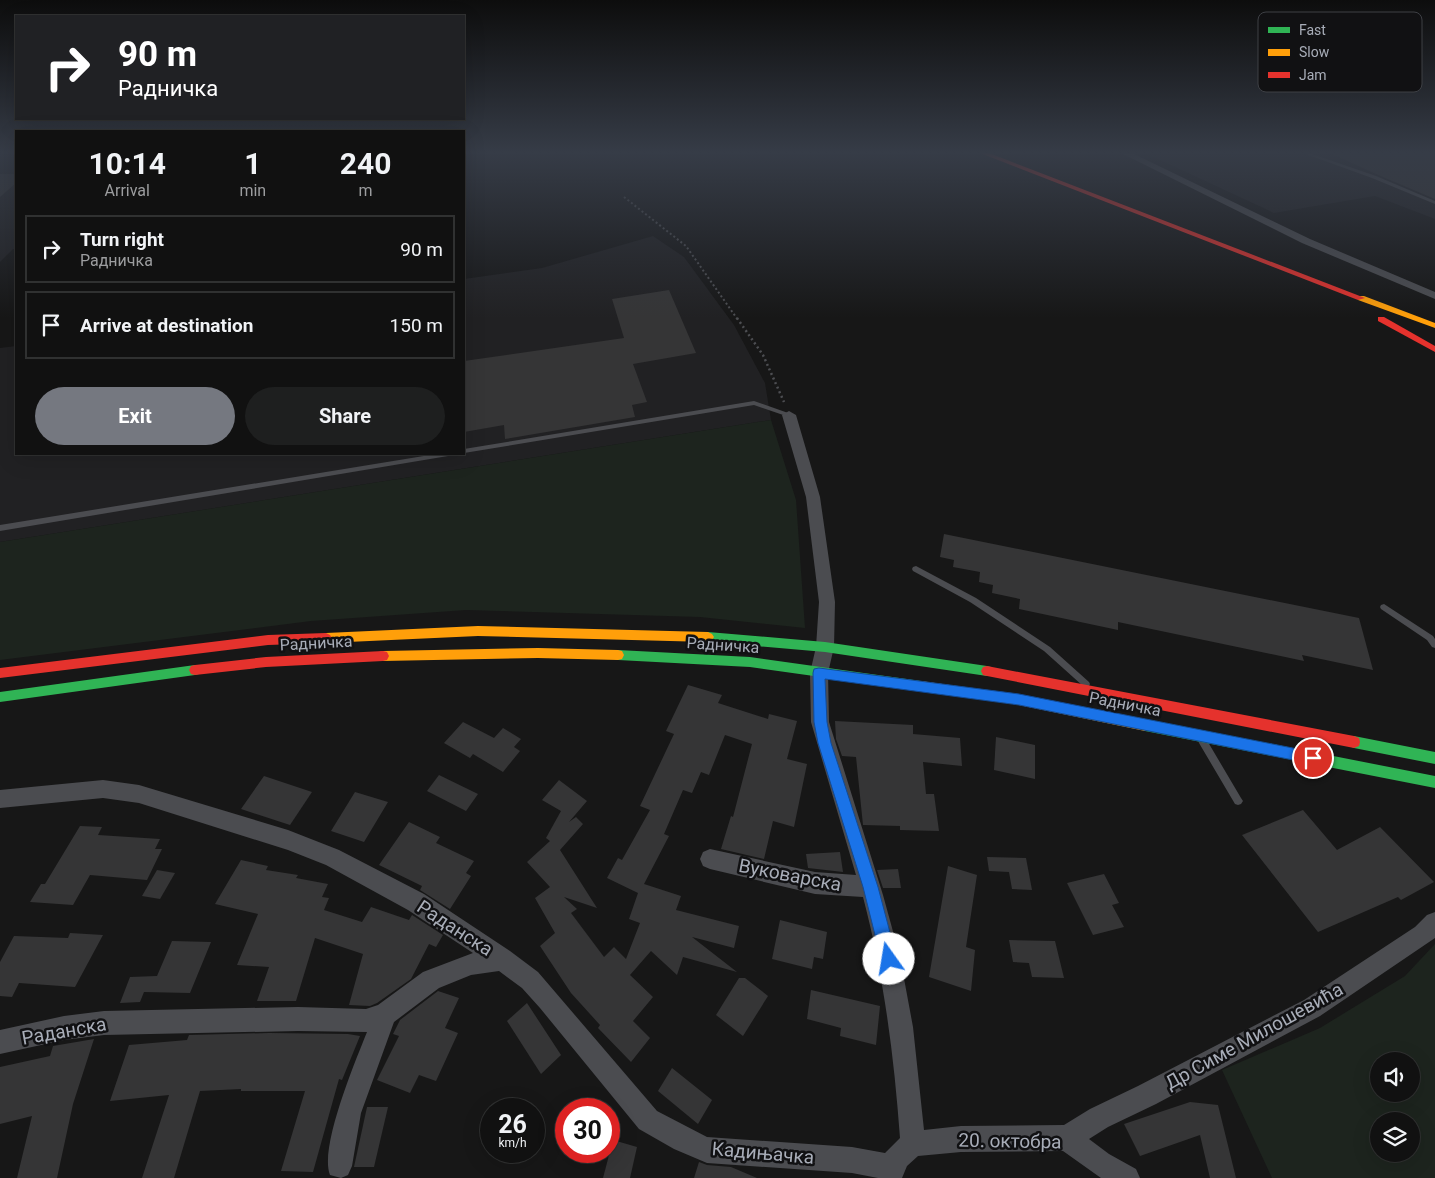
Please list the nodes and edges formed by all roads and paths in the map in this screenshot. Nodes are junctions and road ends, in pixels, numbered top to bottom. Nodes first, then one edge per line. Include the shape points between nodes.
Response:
1 (637, 208) edge
2 (1127, 208) edge
3 (1238, 208) edge
4 (1243, 252) junction
5 (1435, 296) edge
6 (1435, 326) edge
7 (1435, 349) edge
8 (789, 414) junction
9 (465, 451) edge
10 (442, 455) edge
11 (0, 528) edge
12 (916, 569) dead end
13 (1384, 607) dead end
14 (1435, 645) edge
15 (825, 647) junction
16 (0, 673) edge
17 (819, 673) junction
18 (1093, 691) junction
19 (0, 697) edge
20 (1198, 735) junction
21 (1435, 758) edge
22 (1435, 782) edge
23 (0, 799) edge
24 (1238, 801) dead end
25 (710, 859) dead end
26 (870, 887) junction
27 (1435, 923) edge
28 (502, 959) junction
29 (385, 1014) junction
30 (0, 1042) edge
31 (1067, 1138) junction
32 (913, 1144) junction
33 (339, 1166) dead end
34 (891, 1172) edge
35 (1127, 1178) edge

1 - 8 path via 686,246 763,355
2 - 4 main road
3 - 5 street
4 - 6 main road
4 - 7 main road via 1255,262 1346,302
8 - 9 lane via 754,403
8 - 15 street via 813,497 827,602
10 - 11 lane
12 - 18 lane via 973,600 1047,649
13 - 14 lane via 1430,638
15 - 16 main road, Радничка via 642,634 411,633 268,640
15 - 17 street
15 - 18 main road, Радничка
17 - 19 main road, Радничка via 750,662 638,655 396,655 257,663
17 - 20 main road, Радничка via 1019,700
17 - 26 street via 824,743
18 - 21 main road, Радничка
20 - 22 main road, Радничка
20 - 24 lane
23 - 28 street, Раданска via 103,789 139,794 288,840 332,857 377,880
25 - 26 street, Вуковарска via 814,883
26 - 32 street via 895,988 908,1078
27 - 31 street, Др Симе Милошевића via 1312,1008
28 - 29 street, Раданска via 471,964 431,980
28 - 34 street, Кадињачка via 530,980 648,1120 683,1140 707,1150 852,1160
29 - 30 street, Раданска via 366,1020 104,1023
29 - 33 street via 349,1113
31 - 32 street, 20. октобра via 961,1139
31 - 35 street, 20. октобра
32 - 34 street via 898,1156

